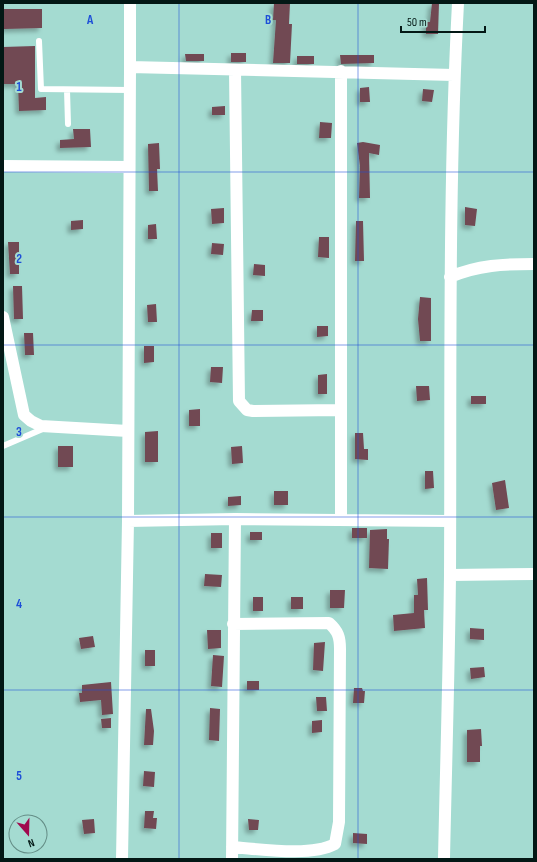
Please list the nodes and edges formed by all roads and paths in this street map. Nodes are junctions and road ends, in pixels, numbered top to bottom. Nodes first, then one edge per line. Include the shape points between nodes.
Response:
1 (130, 3) edge
2 (458, 3) edge
3 (39, 41) dead end
4 (130, 67) junction
5 (235, 70) junction
6 (341, 71) junction
7 (454, 75) junction
8 (67, 90) junction
9 (130, 90) junction
10 (68, 124) dead end
11 (3, 166) edge
12 (129, 167) junction
13 (534, 264) edge
14 (450, 277) junction
15 (3, 317) edge
16 (340, 410) junction
17 (49, 426) junction
18 (128, 431) junction
19 (3, 446) edge
20 (235, 519) junction
21 (341, 519) junction
22 (128, 521) junction
23 (449, 521) junction
24 (534, 574) edge
25 (450, 575) junction
26 (233, 624) junction
27 (232, 853) edge
28 (122, 859) edge
29 (444, 859) edge

1 - 4 street
2 - 7 street
3 - 8 lane via 41,89
4 - 5 street
4 - 9 street
5 - 6 street
5 - 16 street via 240,401 247,410 253,411
6 - 7 street
6 - 16 street
7 - 14 street
8 - 9 lane
8 - 10 lane
9 - 12 street
11 - 12 street
12 - 18 street
13 - 14 street via 477,267
14 - 23 street
15 - 17 street via 24,415 31,421
16 - 21 street
17 - 18 street
17 - 19 lane
18 - 22 street
20 - 21 street
20 - 22 street
20 - 26 street
21 - 23 street
22 - 28 street
23 - 25 street
24 - 25 street
25 - 29 street
26 - 27 street
26 - 27 street via 328,623 336,629 340,638 340,657 339,822 335,844 325,849 310,851

